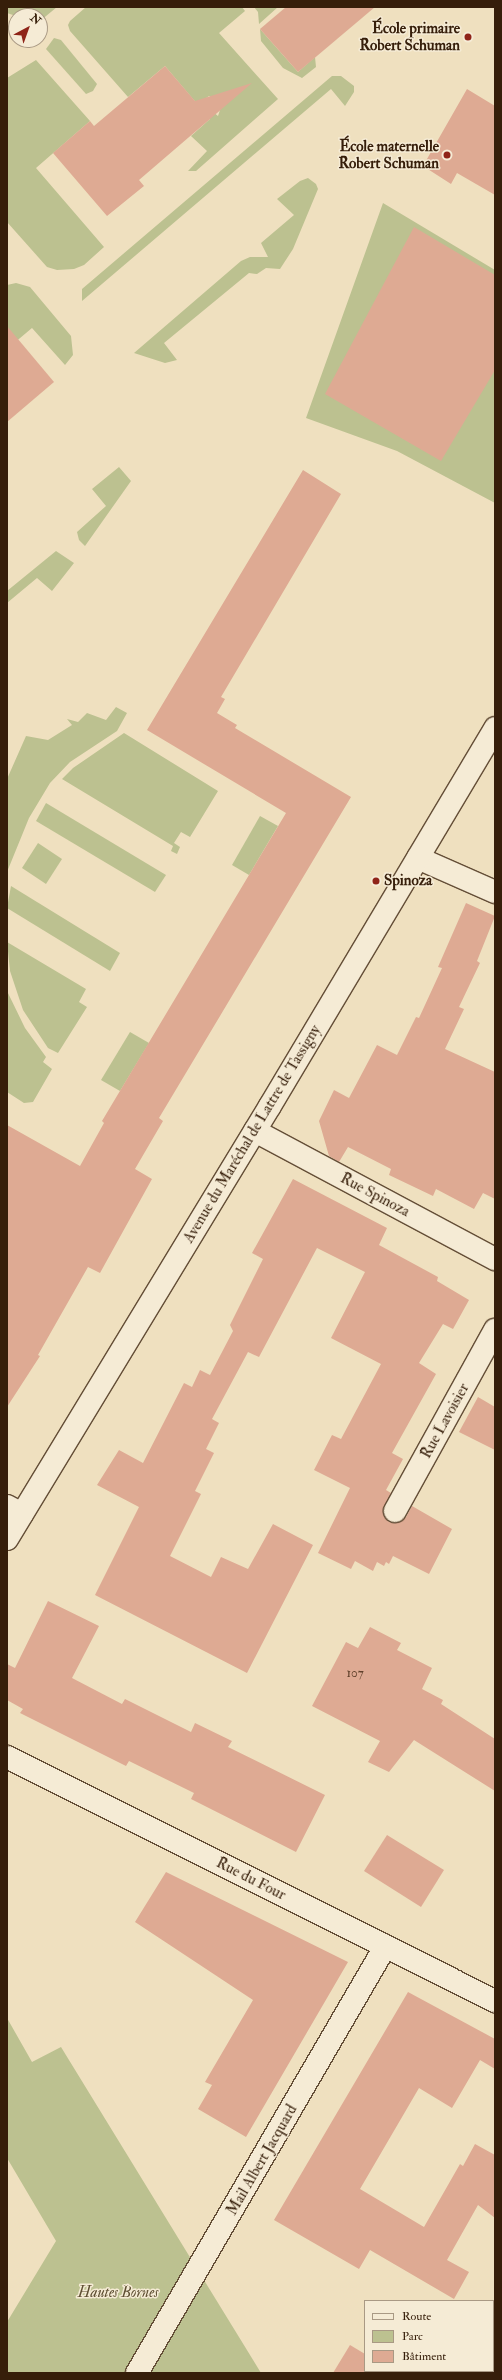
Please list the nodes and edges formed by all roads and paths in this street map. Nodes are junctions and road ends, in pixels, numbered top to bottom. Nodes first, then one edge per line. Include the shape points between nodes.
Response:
1 (495, 728) edge
2 (418, 858) junction
3 (495, 892) edge
4 (255, 1131) junction
5 (495, 1259) edge
6 (495, 1330) edge
7 (14, 1510) edge
8 (395, 1512) dead end
9 (7, 1539) edge
10 (7, 1757) edge
11 (386, 1946) junction
12 (495, 2001) edge
13 (137, 2373) edge

1 - 2 street, Avenue du Maréchal de Lattre de Tassigny
2 - 3 street
2 - 4 street, Avenue du Maréchal de Lattre de Tassigny
4 - 5 street, Rue Spinoza
4 - 7 street, Avenue du Maréchal de Lattre de Tassigny
6 - 8 street, Rue Lavoisier
7 - 9 street, Avenue du Maréchal de Lattre de Tassigny
10 - 11 street, Rue du Four
11 - 12 street, Rue du Four
11 - 13 street, Mail Albert Jacquard

